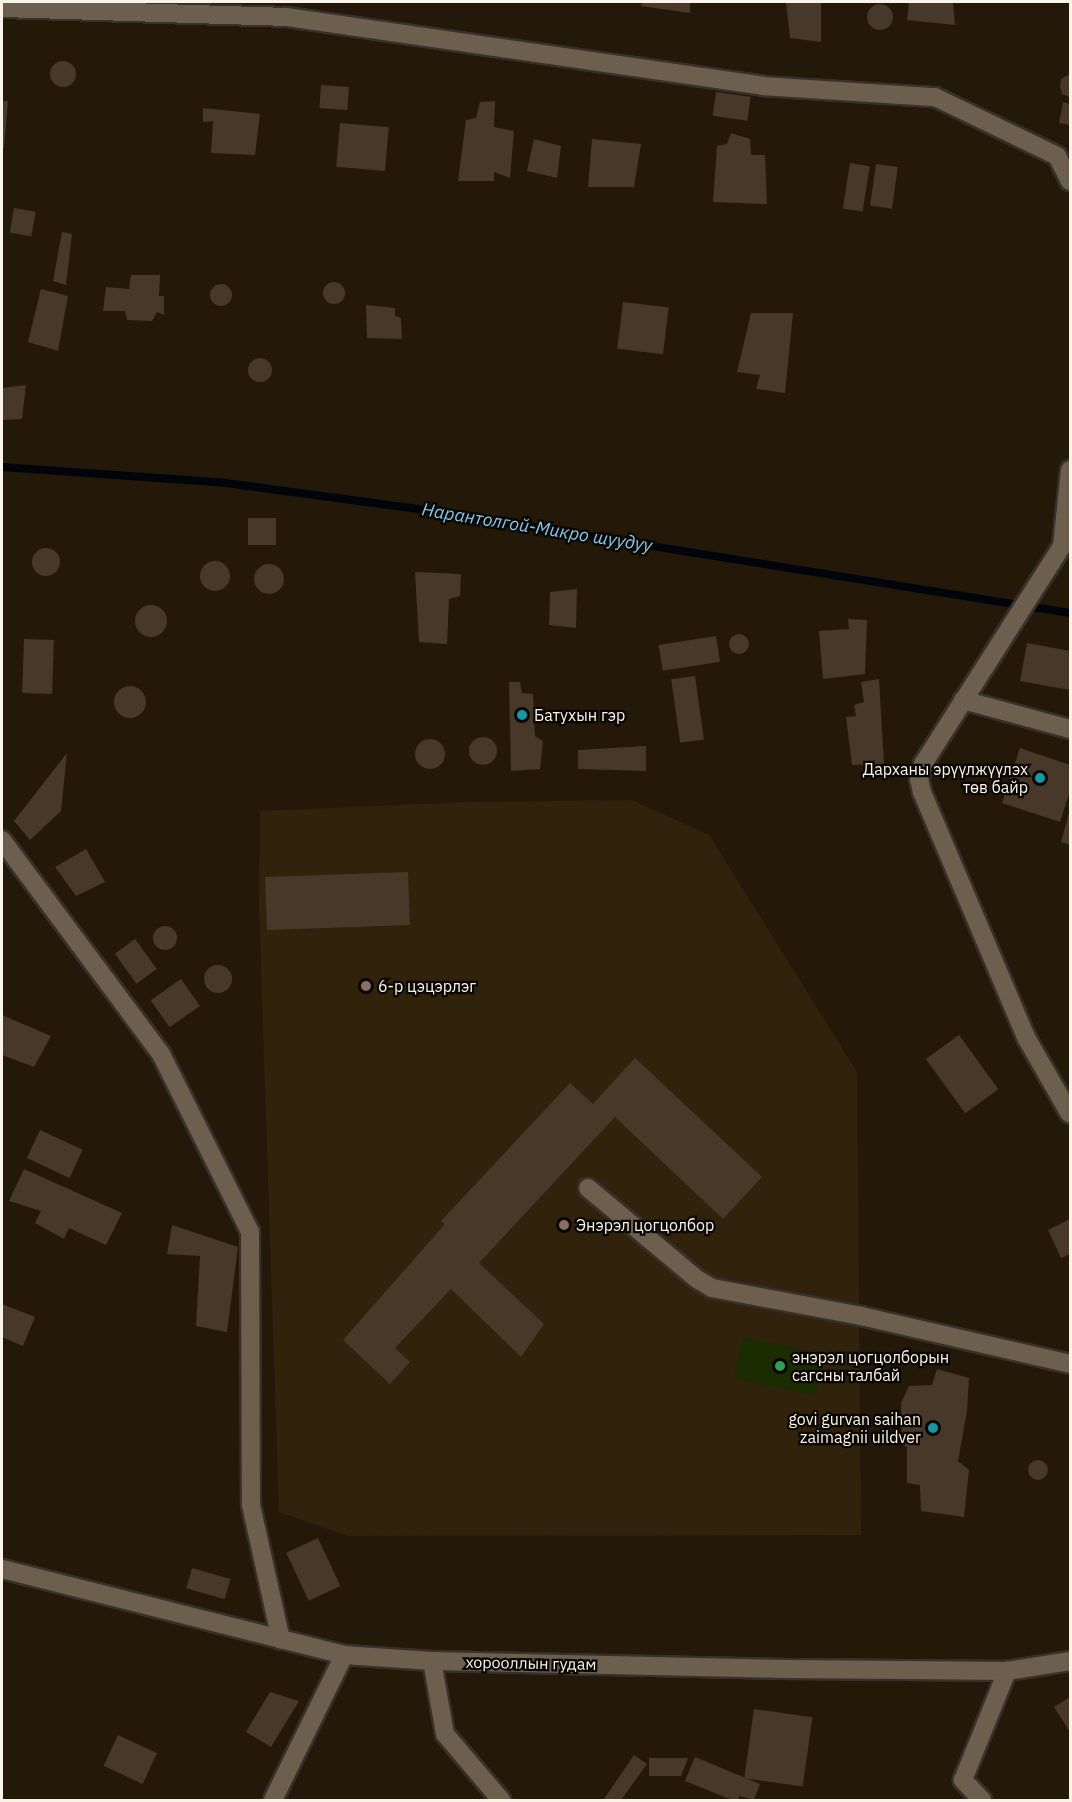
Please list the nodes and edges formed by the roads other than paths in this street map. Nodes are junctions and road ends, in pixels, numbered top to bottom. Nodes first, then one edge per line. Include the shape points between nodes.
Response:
1 (2, 8) edge
2 (1071, 181) edge
3 (1071, 470) edge
4 (963, 700) junction
5 (1071, 729) edge
6 (2, 840) edge
7 (1071, 1114) edge
8 (588, 1188) dead end
9 (1071, 1365) edge
10 (2, 1569) edge
11 (281, 1640) junction
12 (344, 1655) junction
13 (432, 1661) junction
14 (1071, 1662) edge
15 (1007, 1671) junction
16 (273, 1800) edge
17 (501, 1800) edge
18 (982, 1800) edge

1 - 2 main road via 286,17 763,86 935,97 1057,156
3 - 4 main road via 1062,546
4 - 5 main road
4 - 7 main road via 923,764 919,778 922,792 1027,1039
6 - 11 main road via 161,1054 250,1232 251,1505
8 - 9 main road via 712,1288 861,1316
10 - 11 main road, хорооллын гудам
11 - 12 main road, хорооллын гудам
12 - 13 main road, хорооллын гудам
12 - 16 main road
13 - 15 main road, хорооллын гудам
13 - 17 main road via 445,1734
14 - 15 main road, хорооллын гудам
15 - 18 main road via 963,1780

